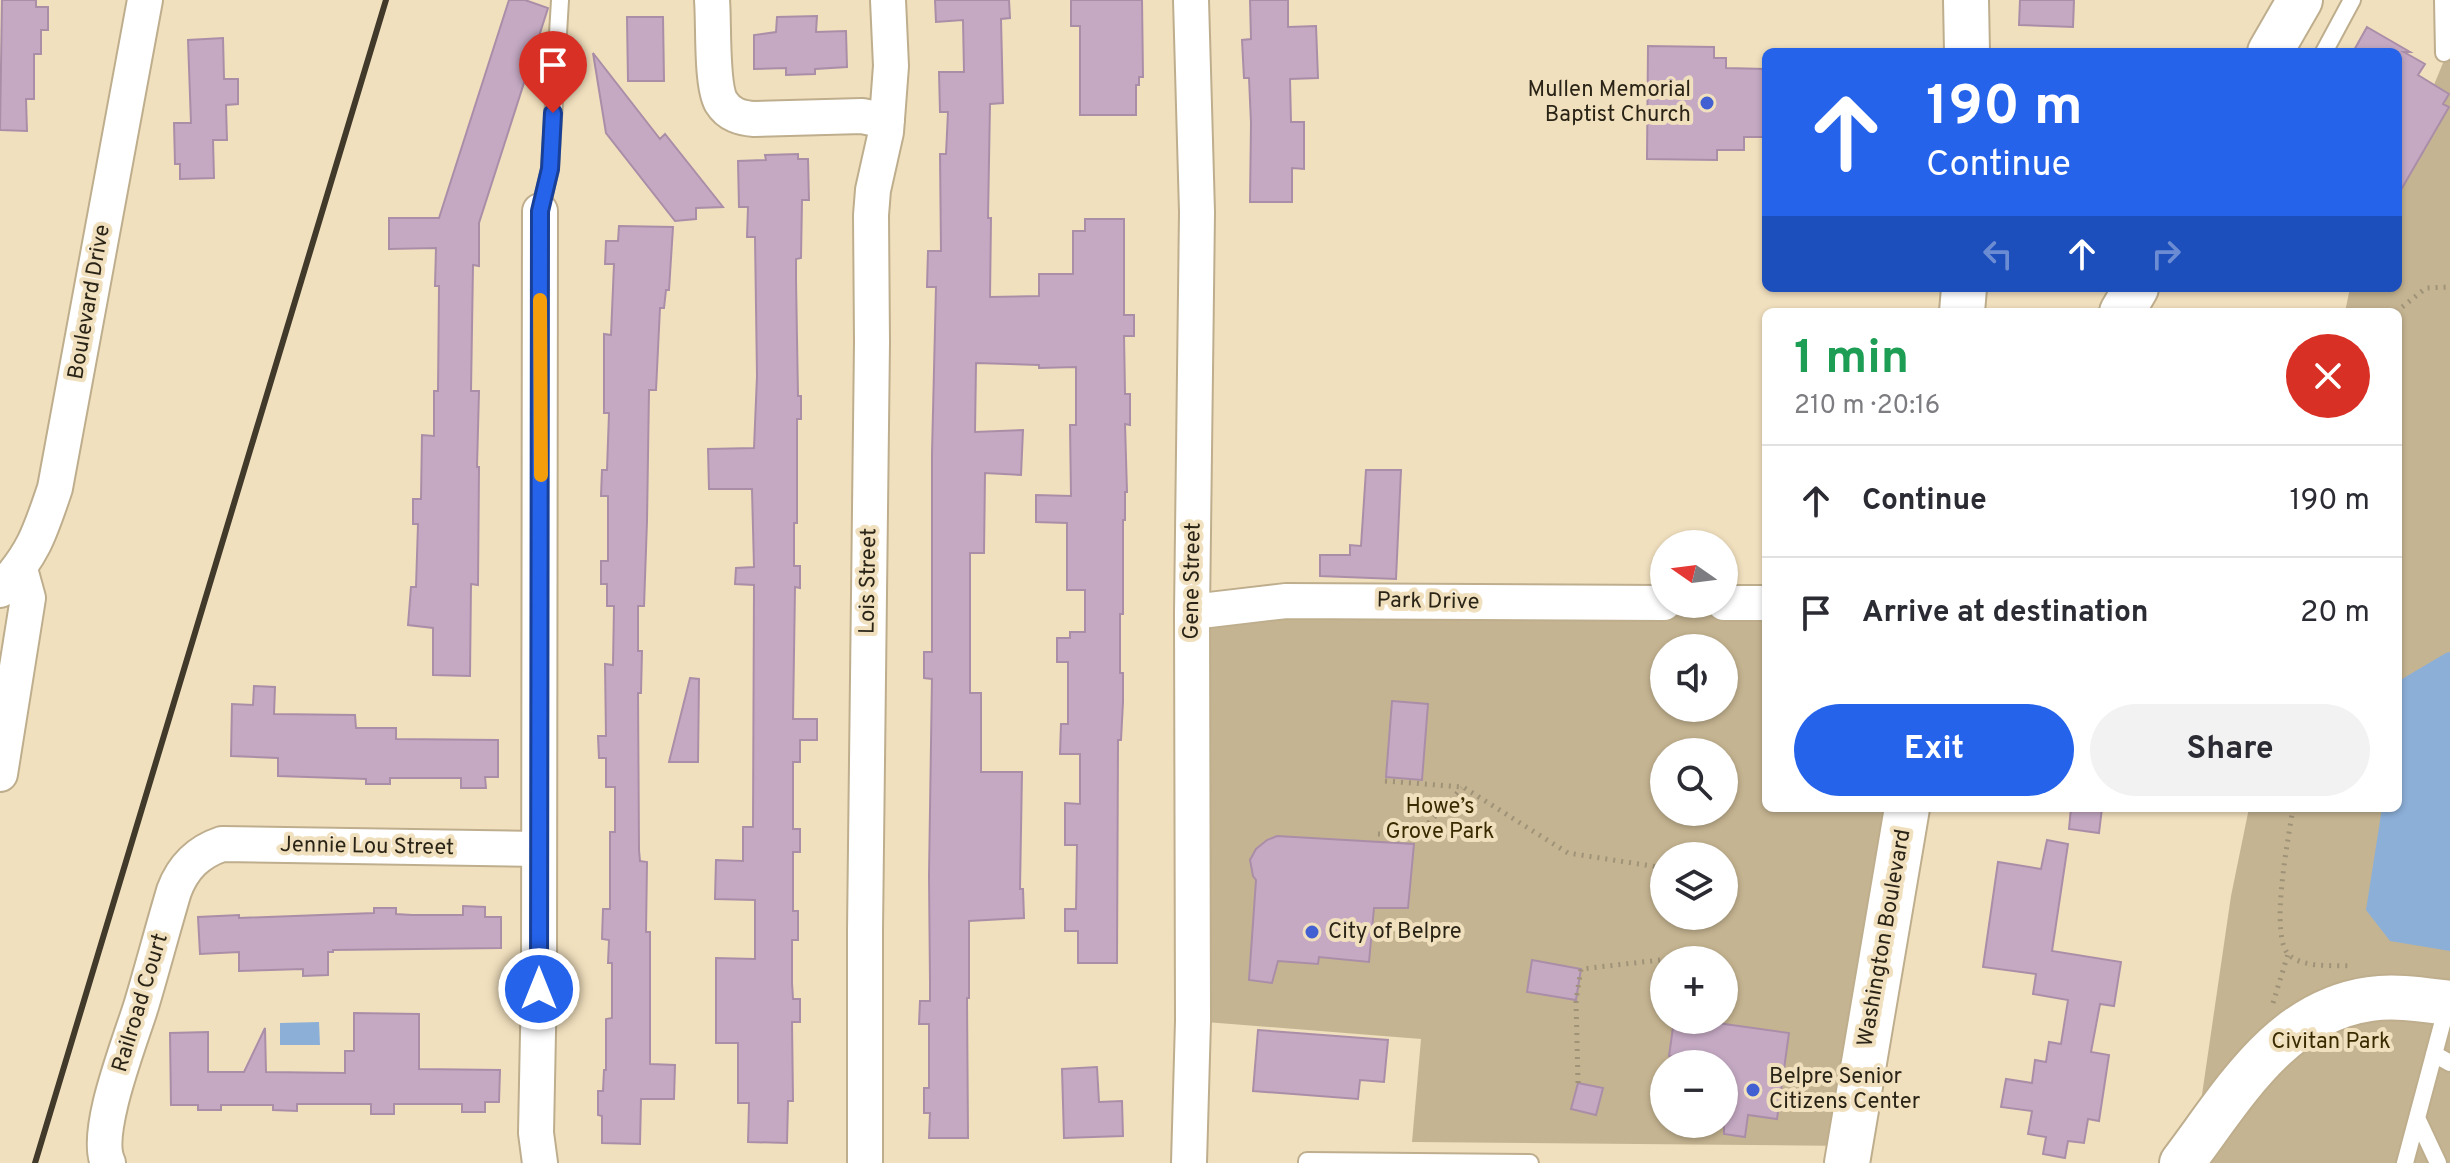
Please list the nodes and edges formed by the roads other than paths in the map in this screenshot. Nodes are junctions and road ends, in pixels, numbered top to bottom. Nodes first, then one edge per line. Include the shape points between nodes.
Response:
1 (145, 0) edge
2 (560, 0) edge
3 (712, 0) edge
4 (888, 0) edge
5 (1191, 0) edge
6 (1966, 0) edge
7 (2300, 0) edge
8 (2352, 0) edge
9 (2443, 0) edge
10 (1967, 48) edge
11 (2272, 48) edge
12 (2326, 48) edge
13 (2444, 53) dead end
14 (887, 121) junction
15 (540, 211) joint
16 (10, 580) edge
17 (1650, 603) edge
18 (1738, 603) edge
19 (1762, 603) edge
20 (1192, 612) junction
21 (0, 774) edge
22 (1906, 812) edge
23 (538, 849) junction
24 (198, 855) joint
25 (2446, 1002) edge
26 (2434, 1054) junction
27 (2450, 1063) edge
28 (2417, 1118) junction
29 (106, 1161) edge
30 (540, 1163) edge
31 (865, 1163) edge
32 (1189, 1163) edge
33 (1307, 1163) edge
34 (1530, 1163) edge
35 (1847, 1163) edge
36 (2182, 1163) edge
37 (2405, 1163) edge
38 (2438, 1163) edge

1 - 16 street, Boulevard Drive via 55,488 39,537
2 - 15 lane via 550,169
3 - 14 street via 717,89 732,114 754,119 862,116
4 - 14 street, Lois Street
5 - 20 street, Gene Street via 1197,212
6 - 10 main road
7 - 11 main road
8 - 12 lane
9 - 13 lane
14 - 31 street, Lois Street via 871,215
15 - 23 street
16 - 21 street via 28,598
17 - 20 street, Park Drive via 1286,601
18 - 19 street
20 - 32 street, Gene Street
22 - 35 main road, Washington Boulevard
23 - 24 street, Jennie Lou Street via 222,844
23 - 30 street
24 - 29 street, Railroad Court via 181,873 174,891 110,1107
25 - 26 lane
25 - 36 main road via 2372,998 2297,1027 2254,1067
26 - 27 lane
26 - 28 lane
28 - 37 lane
28 - 38 lane
33 - 34 lane

